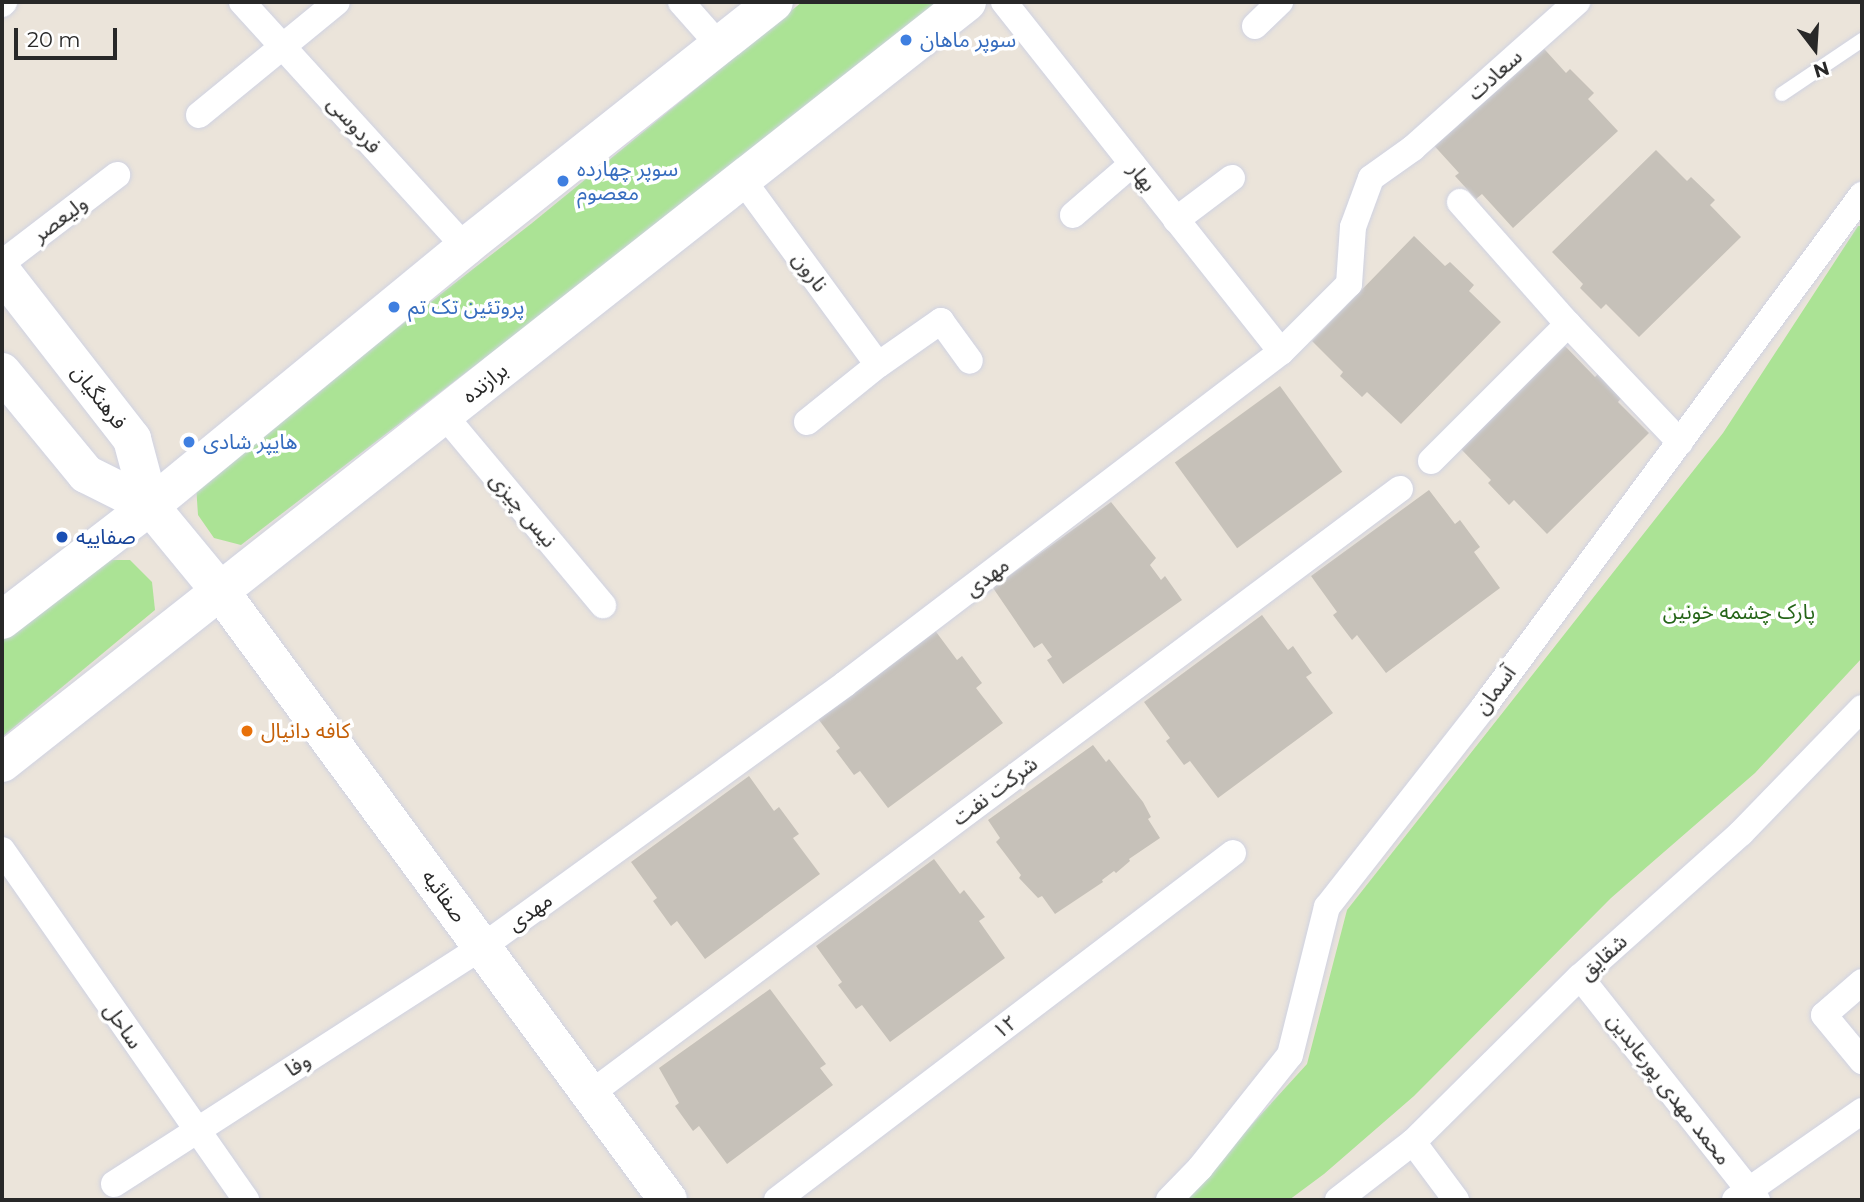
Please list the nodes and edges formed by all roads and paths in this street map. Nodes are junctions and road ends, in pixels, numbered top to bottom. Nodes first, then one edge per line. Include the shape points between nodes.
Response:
1 (242, 2) edge
2 (337, 2) edge
3 (681, 2) edge
4 (774, 2) edge
5 (967, 2) edge
6 (1004, 2) edge
7 (1280, 2) edge
8 (1577, 2) edge
9 (1255, 26) dead end
10 (1862, 40) edge
11 (719, 45) junction
12 (282, 46) junction
13 (1782, 94) dead end
14 (199, 115) dead end
15 (1413, 148) joint
16 (1132, 164) junction
17 (117, 175) dead end
18 (1232, 178) dead end
19 (742, 179) junction
20 (1862, 196) edge
21 (1460, 202) dead end
22 (1073, 215) dead end
23 (1176, 220) junction
24 (465, 247) junction
25 (2, 263) edge
26 (2, 272) edge
27 (1568, 324) junction
28 (1281, 352) junction
29 (970, 361) dead end
30 (878, 365) junction
31 (2, 372) edge
32 (444, 415) junction
33 (807, 422) dead end
34 (1680, 442) junction
35 (1431, 461) dead end
36 (1399, 489) dead end
37 (150, 506) junction
38 (220, 591) junction
39 (603, 605) dead end
40 (2, 620) edge
41 (1862, 708) edge
42 (2, 764) edge
43 (2, 850) edge
44 (1233, 853) dead end
45 (482, 947) junction
46 (1580, 977) junction
47 (1862, 982) edge
48 (1862, 1061) edge
49 (590, 1094) junction
50 (1862, 1111) edge
51 (196, 1130) junction
52 (1413, 1142) junction
53 (114, 1184) dead end
54 (1747, 1197) edge
55 (246, 1200) edge
56 (668, 1200) edge
57 (778, 1200) edge
58 (1169, 1200) edge
59 (1338, 1200) edge
60 (1456, 1200) edge

1 - 12 street, فردوسی
2 - 12 street
3 - 11 street
4 - 11 main road
5 - 19 main road, برازنده
6 - 16 street, بهار
7 - 9 street
8 - 15 street, سعادت
10 - 13 lane
11 - 24 main road
12 - 14 street
12 - 24 street, فردوسی
15 - 28 street, مهدی via 1371,178 1353,227 1349,284
16 - 22 street
16 - 23 street, بهار
17 - 25 street, ولیعصر
18 - 23 street
19 - 30 street, نارون
19 - 32 main road, برازنده
20 - 34 street, آسمان
21 - 27 street
23 - 28 street, بهار
24 - 37 main road
26 - 37 main road, فرهنگیان via 132,439
27 - 34 street
27 - 35 street
28 - 45 street, مهدی via 845,684
29 - 30 street via 941,321
30 - 33 street
31 - 37 main road via 86,474
32 - 38 main road, برازنده
32 - 39 street, نیس چیزی
34 - 58 street, آسمان via 1483,708 1327,907 1290,1055
36 - 49 street, شرکت نفت
37 - 38 main road, صفائیه
37 - 40 main road
38 - 42 main road, برازنده
38 - 45 main road, صفائیه
41 - 46 street, شقایق via 1741,833
43 - 51 street, ساحل
44 - 57 street, ۱۲
45 - 49 main road, صفائیه
45 - 51 street, وفا
46 - 52 street, شقایق
46 - 54 street, محمد مهدی پورعابدین
47 - 48 street via 1824,1015
49 - 56 main road, صفائیه
50 - 54 street
51 - 53 street, وفا
51 - 55 street, ساحل
52 - 59 street, شقایق
52 - 60 street

